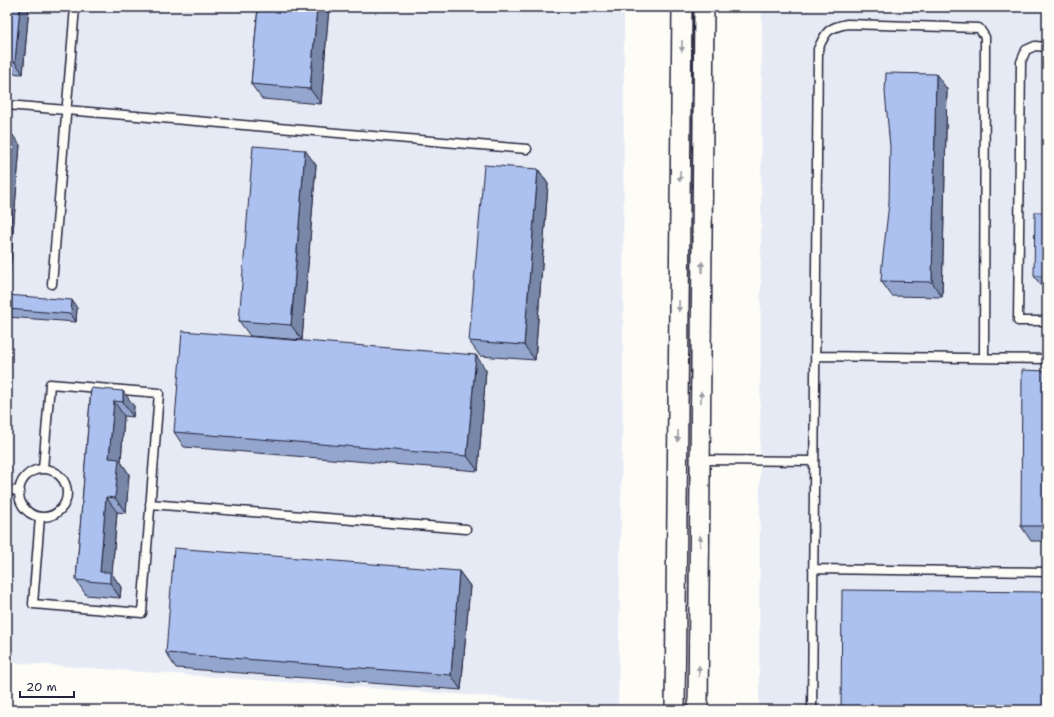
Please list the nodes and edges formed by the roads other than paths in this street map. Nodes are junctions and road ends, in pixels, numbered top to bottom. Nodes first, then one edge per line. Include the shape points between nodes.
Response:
1 (75, 7) edge
2 (682, 7) edge
3 (704, 7) edge
4 (1047, 47) edge
5 (7, 105) edge
6 (67, 110) junction
7 (527, 149) dead end
8 (52, 284) dead end
9 (1047, 322) edge
10 (815, 356) junction
11 (984, 358) junction
12 (1047, 359) edge
13 (700, 460) junction
14 (814, 461) junction
15 (43, 469) junction
16 (7, 490) edge
17 (20, 491) junction
18 (150, 504) junction
19 (40, 517) junction
20 (466, 529) dead end
21 (813, 569) junction
22 (1047, 572) edge
23 (675, 710) edge
24 (698, 710) edge
25 (812, 710) edge

1 - 6 lane
2 -> 23 street
13 -> 3 street
4 - 9 lane via 1035,46 1026,50 1021,62 1018,322
5 - 6 lane
6 - 7 lane
6 - 8 lane
10 - 11 lane
10 - 11 lane via 818,49 826,33 847,24 979,28 985,37
10 - 14 lane
11 - 12 lane
13 - 14 lane
24 -> 13 street
14 - 21 lane
15 - 17 lane via 27,476
15 - 18 lane via 50,384 159,393
15 - 19 lane via 58,474 68,494 62,509 48,517
16 - 17 lane
17 - 19 lane via 20,500 25,508 31,514
18 - 19 lane via 142,613 33,604
18 - 20 lane
21 - 22 lane
21 - 25 lane

